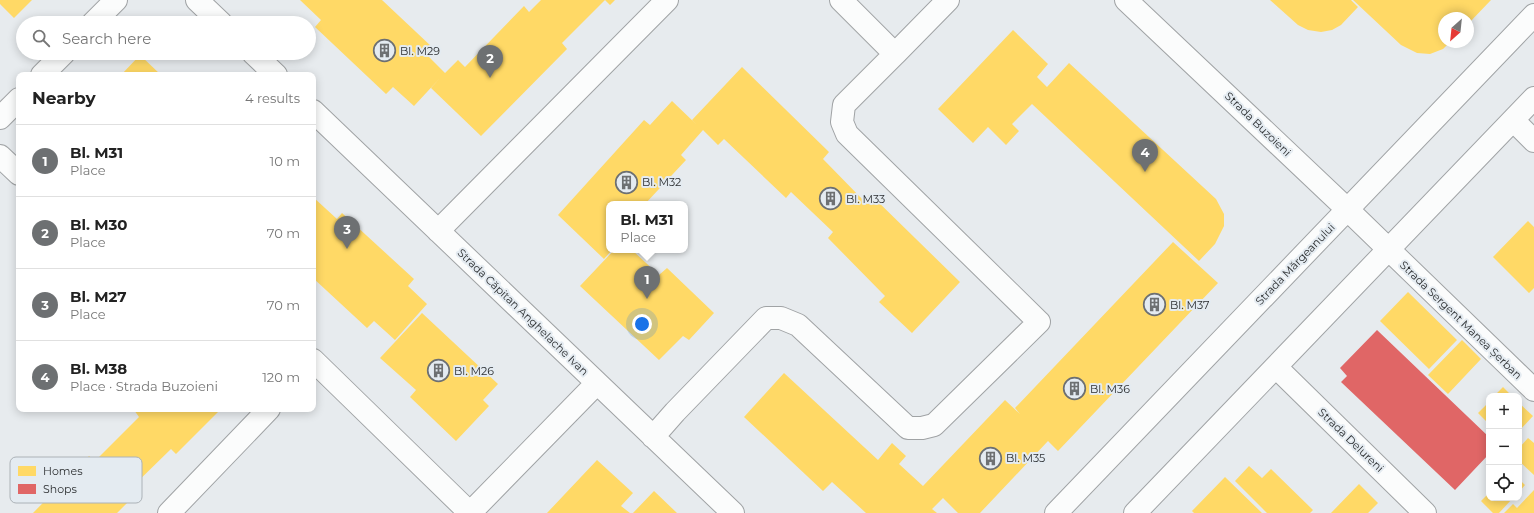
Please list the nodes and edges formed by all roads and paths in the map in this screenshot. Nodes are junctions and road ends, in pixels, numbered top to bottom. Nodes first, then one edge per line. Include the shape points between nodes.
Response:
1 (116, 0) edge
2 (198, 0) edge
3 (667, 0) edge
4 (841, 0) edge
5 (948, 0) edge
6 (1126, 0) edge
7 (1534, 15) edge
8 (100, 16) edge
9 (215, 16) edge
10 (895, 54) junction
11 (57, 60) edge
12 (260, 60) edge
13 (45, 72) edge
14 (273, 72) edge
15 (1534, 98) edge
16 (16, 102) edge
17 (316, 114) edge
18 (0, 118) edge
19 (1513, 120) junction
20 (1534, 141) edge
21 (0, 156) edge
22 (16, 171) edge
23 (1348, 210) junction
24 (438, 231) junction
25 (1389, 250) junction
26 (316, 364) edge
27 (1276, 367) junction
28 (597, 383) junction
29 (1534, 390) edge
30 (266, 412) edge
31 (653, 437) junction
32 (169, 513) edge
33 (470, 513) edge
34 (733, 513) edge
35 (1056, 513) edge
36 (1135, 513) edge
37 (1425, 513) edge

1 - 8 street
2 - 9 street
3 - 24 street
4 - 10 street
5 - 10 street
6 - 23 street, Strada Buzoieni
7 - 23 street, Strada Mărgeanului
10 - 31 street via 844,106 842,122 847,134 1039,322 934,425 908,428 798,325 781,318 766,318
11 - 13 street
12 - 14 street
15 - 19 street
16 - 18 street
17 - 24 street, Strada Căpitan Anghelache Ivan
19 - 20 street
19 - 25 street
21 - 22 street
23 - 25 street, Strada Buzoieni
23 - 35 street, Strada Mărgeanului
24 - 28 street, Strada Căpitan Anghelache Ivan
25 - 27 street
25 - 29 street, Strada Sergent Manea Șerban
26 - 33 street
27 - 36 street
27 - 37 street, Strada Delureni
28 - 31 street, Strada Căpitan Anghelache Ivan
28 - 33 street
30 - 32 street
31 - 34 street, Strada Căpitan Anghelache Ivan

